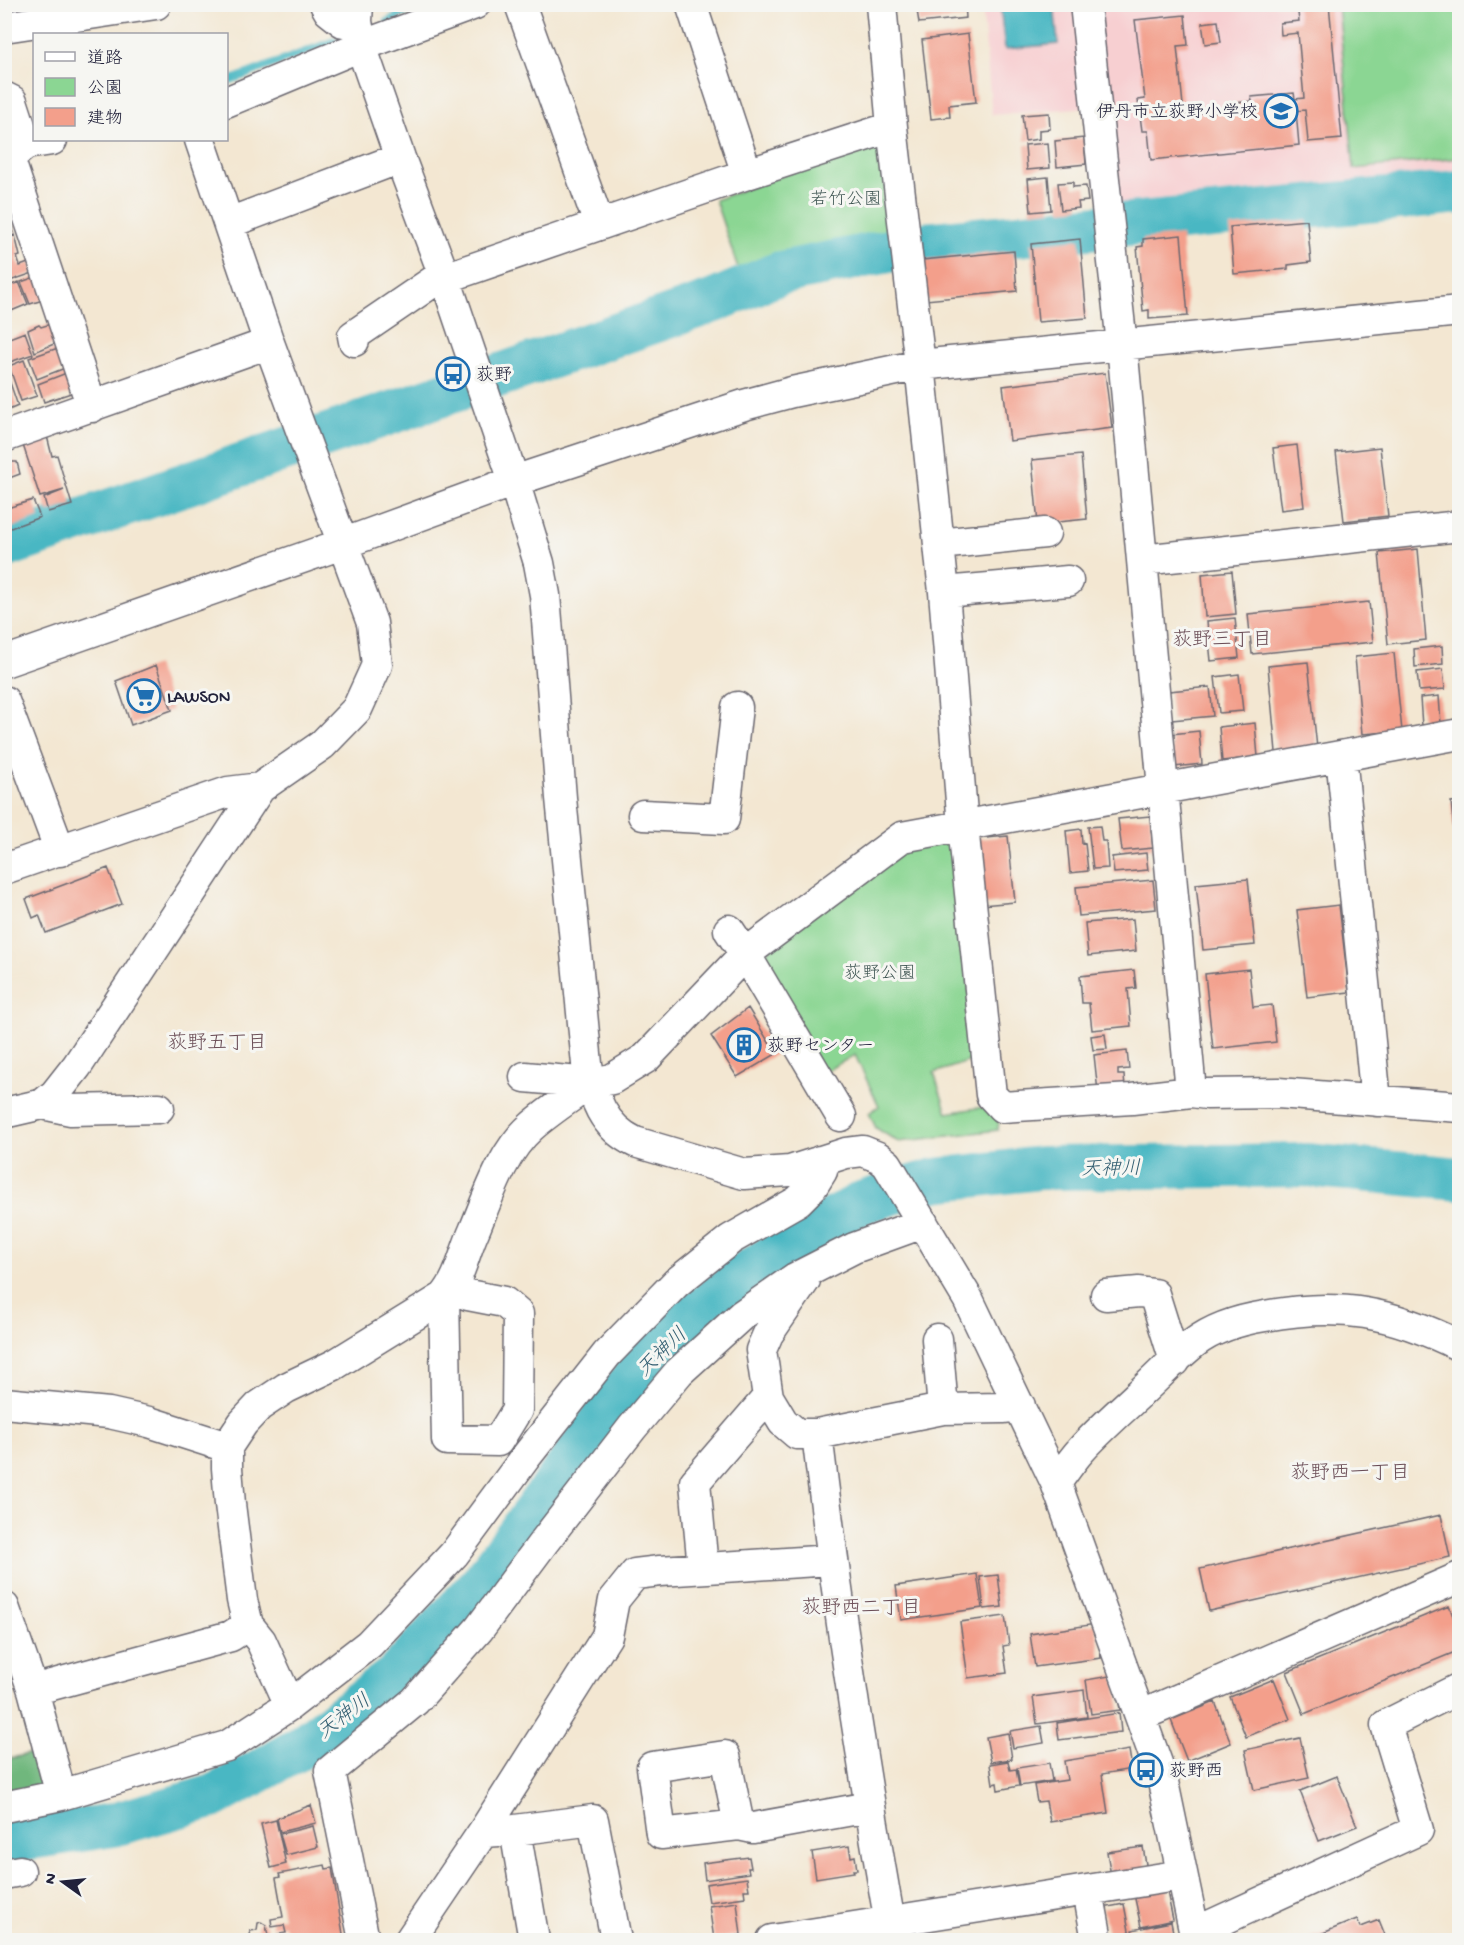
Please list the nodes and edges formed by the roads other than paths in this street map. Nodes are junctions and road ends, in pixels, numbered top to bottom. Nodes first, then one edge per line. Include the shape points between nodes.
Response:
1 (156, 4) edge
2 (325, 4) edge
3 (475, 4) edge
4 (520, 4) edge
5 (691, 4) edge
6 (881, 4) edge
7 (1085, 4) edge
8 (358, 24) edge
9 (4, 27) edge
10 (4, 97) edge
11 (228, 101) edge
12 (891, 127) junction
13 (200, 141) edge
14 (23, 151) edge
15 (400, 158) junction
16 (747, 174) junction
17 (229, 224) junction
18 (599, 224) junction
19 (444, 276) junction
20 (1460, 311) edge
21 (354, 341) dead end
22 (269, 343) junction
23 (1122, 345) junction
24 (920, 365) junction
25 (92, 407) junction
26 (4, 437) edge
27 (514, 481) junction
28 (1460, 526) edge
29 (1045, 533) dead end
30 (342, 544) junction
31 (939, 544) junction
32 (1142, 560) junction
33 (1068, 581) dead end
34 (944, 592) junction
35 (4, 662) edge
36 (4, 701) edge
37 (737, 707) dead end
38 (1460, 734) edge
39 (1341, 756) junction
40 (260, 788) junction
41 (1163, 789) junction
42 (643, 815) dead end
43 (963, 826) junction
44 (60, 851) junction
45 (4, 869) edge
46 (729, 930) dead end
47 (745, 954) junction
48 (525, 1077) dead end
49 (590, 1083) junction
50 (1191, 1092) junction
51 (1376, 1101) junction
52 (43, 1104) junction
53 (1460, 1107) edge
54 (159, 1108) dead end
55 (4, 1113) edge
56 (841, 1116) dead end
57 (820, 1161) junction
58 (923, 1222) junction
59 (811, 1270) junction
60 (449, 1293) junction
61 (1106, 1295) dead end
62 (937, 1339) dead end
63 (1460, 1346) edge
64 (1175, 1361) junction
65 (768, 1396) junction
66 (4, 1403) edge
67 (1020, 1406) junction
68 (943, 1409) junction
69 (817, 1434) junction
70 (228, 1447) junction
71 (1056, 1483) junction
72 (832, 1560) junction
73 (703, 1568) junction
74 (1460, 1577) edge
75 (4, 1607) edge
76 (248, 1625) junction
77 (1460, 1688) edge
78 (33, 1690) junction
79 (290, 1705) junction
80 (1140, 1716) junction
81 (61, 1795) junction
82 (4, 1807) edge
83 (869, 1807) junction
84 (739, 1825) dead end
85 (515, 1830) junction
86 (483, 1832) junction
87 (1182, 1875) junction
88 (1088, 1891) junction
89 (891, 1931) edge
90 (1195, 1937) edge
91 (364, 1941) edge
92 (410, 1941) edge
93 (534, 1941) edge
94 (616, 1941) edge
95 (772, 1941) edge
96 (1097, 1941) edge

1 - 9 street
2 - 8 street via 343,22
3 - 8 street
4 - 18 street
5 - 16 street
6 - 12 street
7 - 23 street
8 - 11 street
8 - 15 street
10 - 14 street via 12,101
12 - 16 street
12 - 24 street
13 - 17 street
14 - 25 street
15 - 17 street
15 - 19 street
16 - 18 street
17 - 22 street
18 - 19 street
19 - 21 street via 352,336
19 - 27 street
20 - 23 street
22 - 25 street
22 - 30 street
23 - 24 street
23 - 32 street
24 - 27 street via 744,405
24 - 31 street
25 - 26 street
27 - 30 street
27 - 49 street via 545,595
28 - 32 street
29 - 31 street
30 - 35 street
30 - 40 street via 372,623 378,665 357,709 322,745
31 - 34 street
32 - 41 street
33 - 34 street
34 - 43 street
36 - 44 street
37 - 42 street via 724,819
38 - 39 street
39 - 41 street
39 - 51 street
40 - 44 street via 228,792
40 - 52 street via 77,1066 56,1094
41 - 43 street
41 - 50 street
43 - 47 street via 902,837
43 - 50 street via 992,1095 1002,1107
44 - 45 street
46 - 47 street
47 - 49 street via 646,1058 612,1078
47 - 56 street
48 - 49 street
49 - 57 street via 608,1120 622,1136 636,1143 744,1174 790,1171
49 - 60 street via 531,1127 510,1151
50 - 51 street via 1278,1093
51 - 53 street
52 - 54 street via 71,1110
52 - 55 street
57 - 58 street via 863,1151 878,1157 887,1164
57 - 79 street via 822,1172 798,1201 731,1239 676,1283 614,1347 454,1554 369,1644
58 - 59 street via 854,1248
58 - 67 street via 968,1299
59 - 65 street via 761,1350
59 - 91 street via 742,1315 679,1372 479,1629 415,1701 330,1771
60 - 60 street via 504,1302 518,1314 517,1410 498,1441 447,1440
60 - 70 street via 334,1365 259,1406
61 - 64 street via 1138,1283 1154,1294
62 - 68 street
63 - 64 street via 1396,1319 1323,1308 1277,1313 1222,1327 1194,1343
64 - 71 street via 1081,1449
65 - 69 street via 783,1422 797,1434
65 - 73 street via 695,1482
66 - 70 street via 109,1413
67 - 68 street
67 - 71 street
68 - 69 street
69 - 72 street
70 - 76 street via 230,1504
71 - 80 street
72 - 73 street
72 - 83 street
73 - 86 street via 636,1574 614,1600 607,1636
74 - 80 street
75 - 78 street
76 - 78 street via 231,1636
76 - 79 street via 261,1641
77 - 90 street via 1386,1725 1418,1830
78 - 81 street
79 - 81 street via 227,1746
80 - 87 street via 1162,1777
81 - 82 street
83 - 84 street via 753,1828
83 - 89 street
85 - 86 street
85 - 93 street
85 - 94 street via 593,1820
86 - 92 street
87 - 88 street
87 - 90 street
88 - 89 street
88 - 96 street
89 - 95 street

